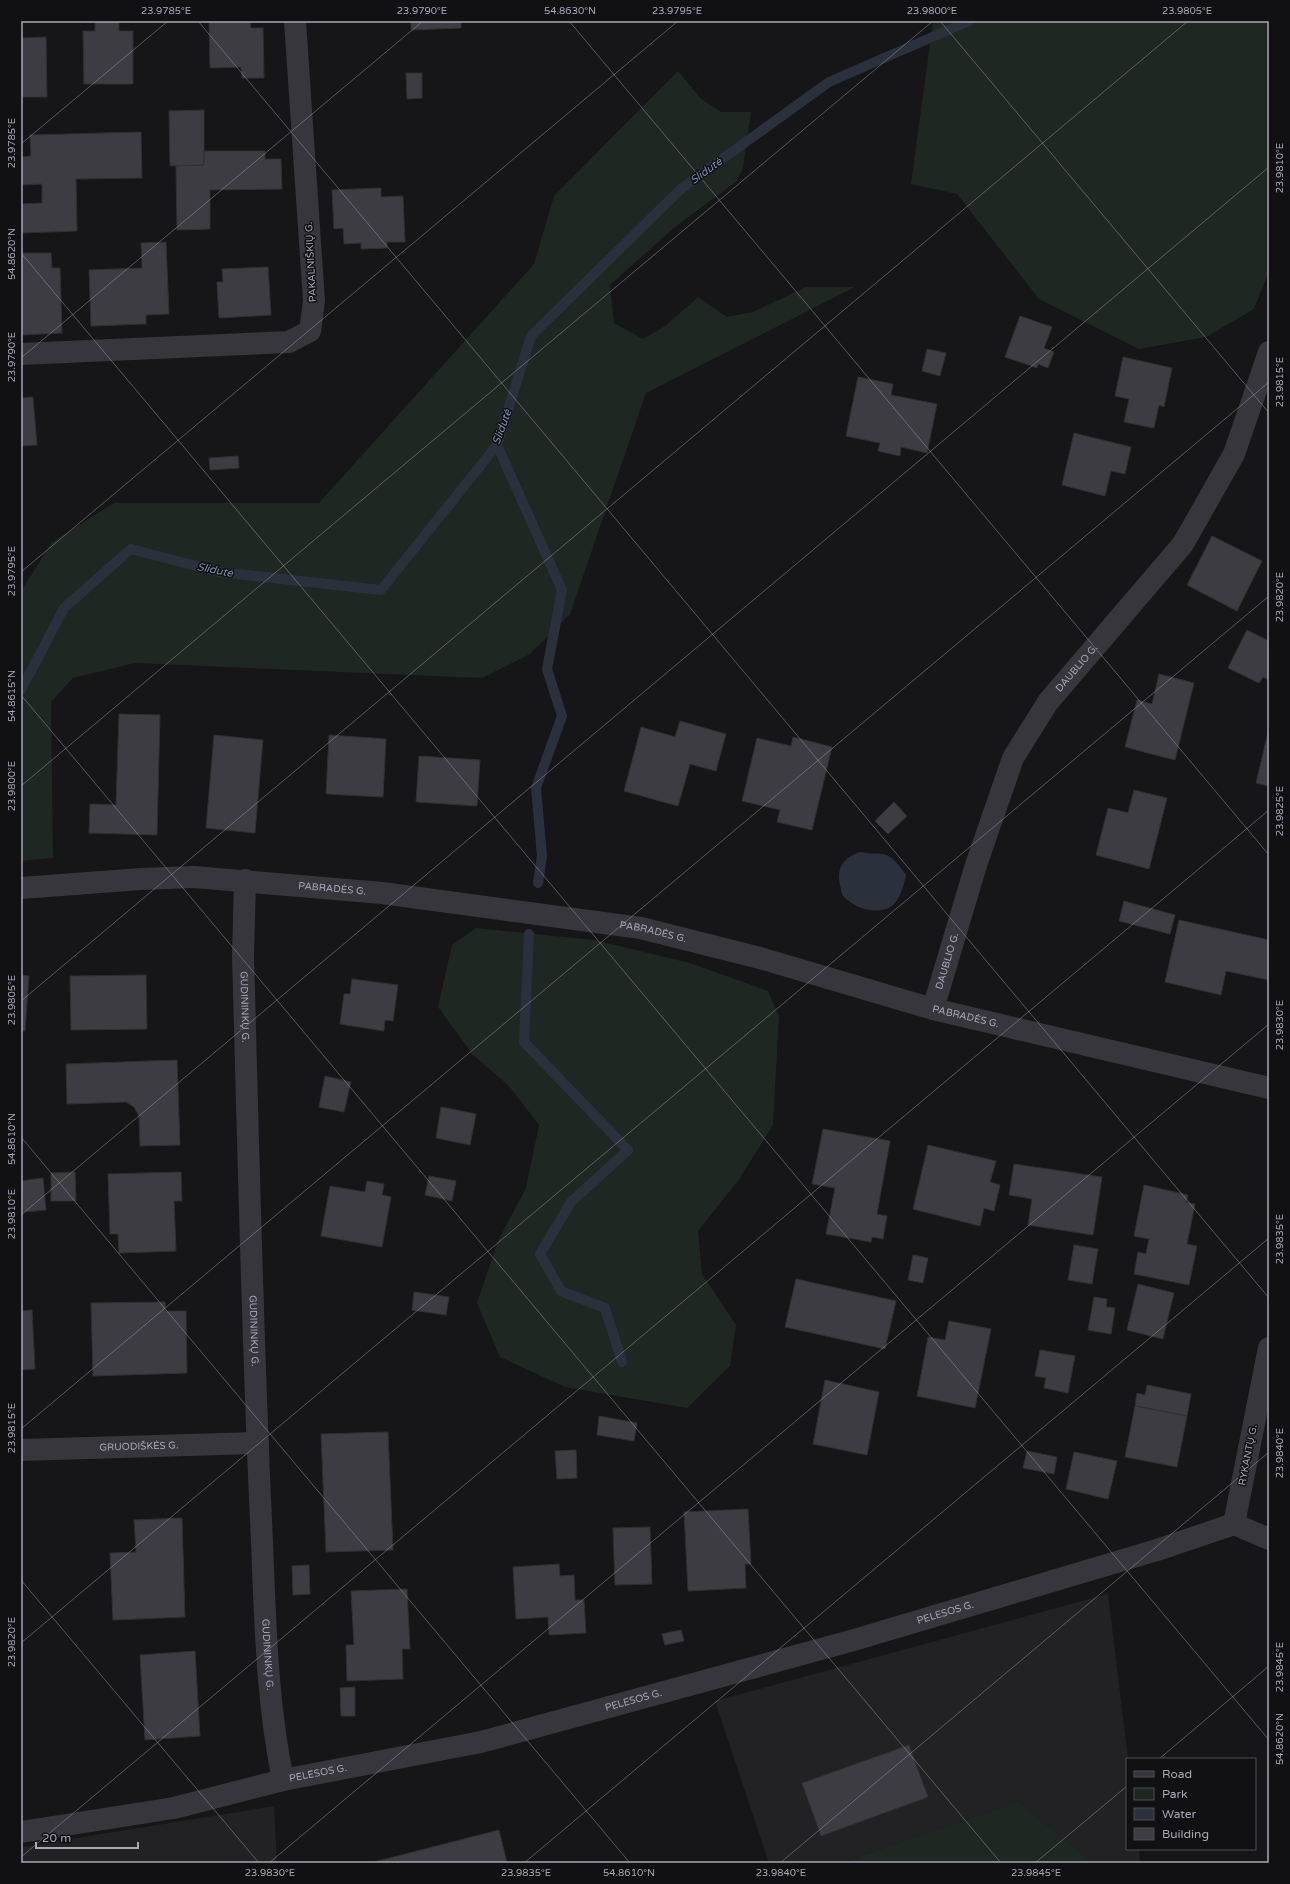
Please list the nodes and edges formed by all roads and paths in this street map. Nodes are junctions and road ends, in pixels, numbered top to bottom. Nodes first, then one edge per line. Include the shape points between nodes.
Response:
1 (295, 21) edge
2 (1269, 352) edge
3 (21, 354) edge
4 (245, 880) junction
5 (21, 888) edge
6 (933, 1009) junction
7 (1269, 1088) edge
8 (1269, 1348) edge
9 (258, 1443) junction
10 (21, 1450) edge
11 (1234, 1524) junction
12 (1269, 1539) edge
13 (283, 1780) junction
14 (21, 1832) edge

1 - 3 street, PAKALNIŠKIŲ G. via 314,301 310,331 289,342
2 - 6 street, DAUBLIO G. via 1234,454 1183,544 1048,702 1012,758 976,865
4 - 5 street, PABRADĖS G. via 194,877
4 - 6 street, PABRADĖS G. via 382,893 641,928 760,958
4 - 9 street, GUDININKŲ G. via 243,955
6 - 7 street, PABRADĖS G.
8 - 11 street, RYKANTŲ G.
9 - 10 street, GRUODIŠKĖS G.
9 - 13 street, GUDININKŲ G. via 268,1662 275,1741
11 - 12 street
11 - 13 street, PELESOS G. via 1157,1550 854,1640 489,1740
13 - 14 street, PELESOS G. via 174,1808

